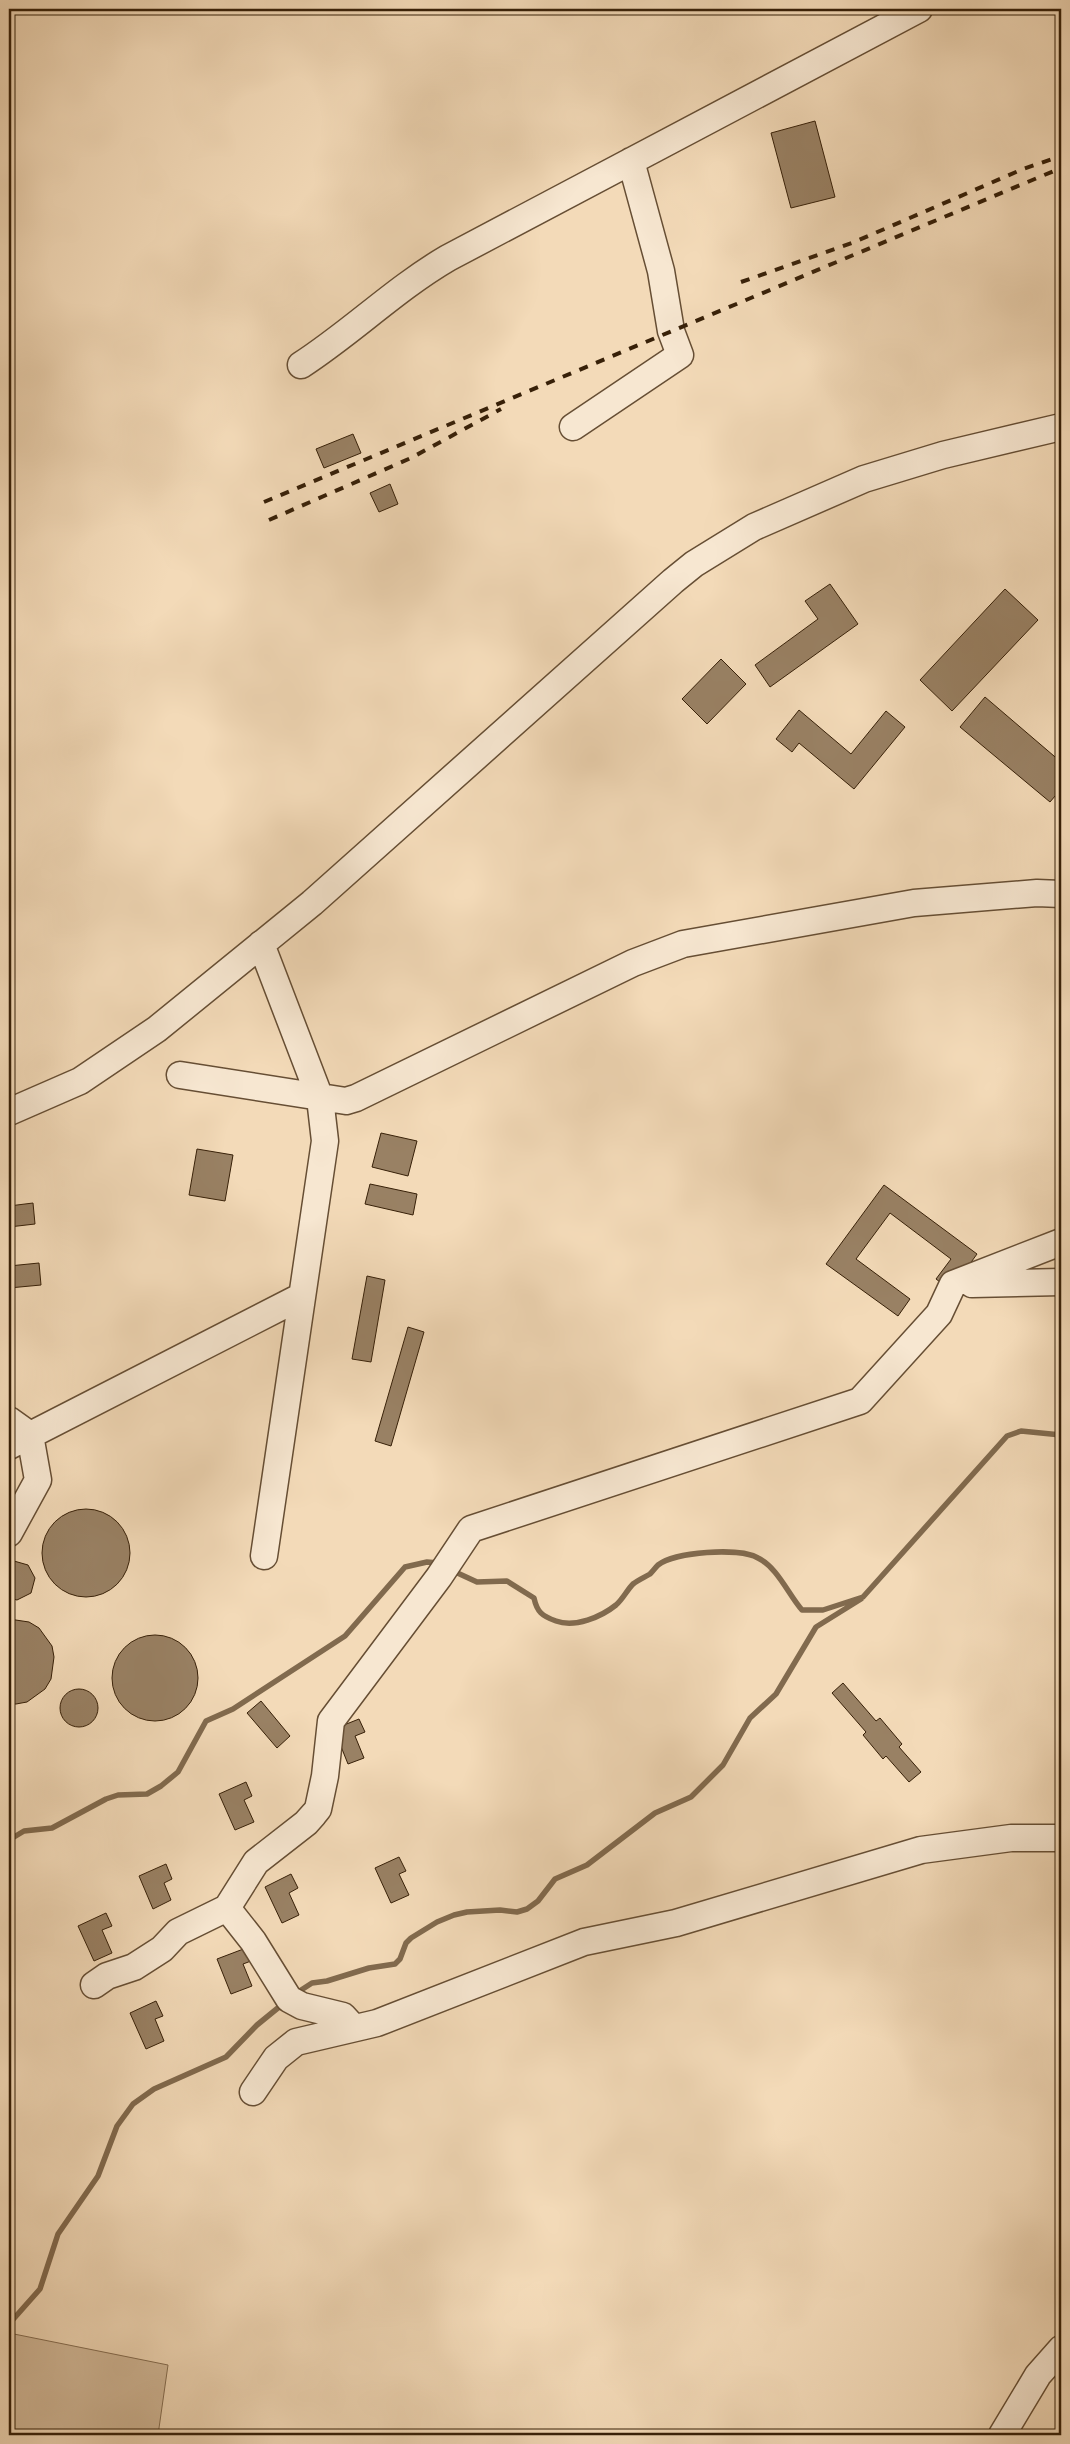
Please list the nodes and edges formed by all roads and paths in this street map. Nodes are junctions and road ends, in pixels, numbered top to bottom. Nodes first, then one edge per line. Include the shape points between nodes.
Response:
1 (919, 9) edge
2 (631, 161) junction
3 (301, 366) dead end
4 (573, 427) dead end
5 (1061, 427) edge
6 (1061, 894) edge
7 (261, 944) junction
8 (180, 1075) dead end
9 (320, 1098) junction
10 (9, 1112) edge
11 (1061, 1242) edge
12 (1061, 1282) edge
13 (953, 1284) junction
14 (302, 1296) junction
15 (9, 1420) edge
16 (20, 1440) edge
17 (9, 1532) edge
18 (264, 1556) dead end
19 (1061, 1838) edge
20 (227, 1908) junction
21 (94, 1985) dead end
22 (354, 2028) junction
23 (253, 2092) dead end
24 (1061, 2349) edge
25 (1002, 2435) edge

1 - 2 street
2 - 3 street via 418,276
2 - 4 street via 661,271 671,331 680,355
5 - 7 street via 934,457 864,478 754,527 712,552 673,581 312,903
6 - 9 street via 1037,893 914,904 683,944 633,963 356,1098 346,1101
7 - 9 street
7 - 10 street via 119,1056 80,1081
8 - 9 street
9 - 14 street via 325,1141
11 - 13 street
12 - 13 street
13 - 20 street via 939,1314 860,1402 471,1529 434,1584 331,1721 326,1776 318,1809 306,1823 256,1862
14 - 16 street
14 - 18 street
15 - 16 street
16 - 17 street via 38,1480
19 - 22 street via 1011,1838 921,1850 676,1923 584,1942 377,2023
20 - 21 street via 178,1932 162,1949 134,1967 107,1976
20 - 22 street via 253,1941 289,1999 302,2006 343,2016
22 - 23 street via 307,2038 286,2048
24 - 25 street via 1038,2374

